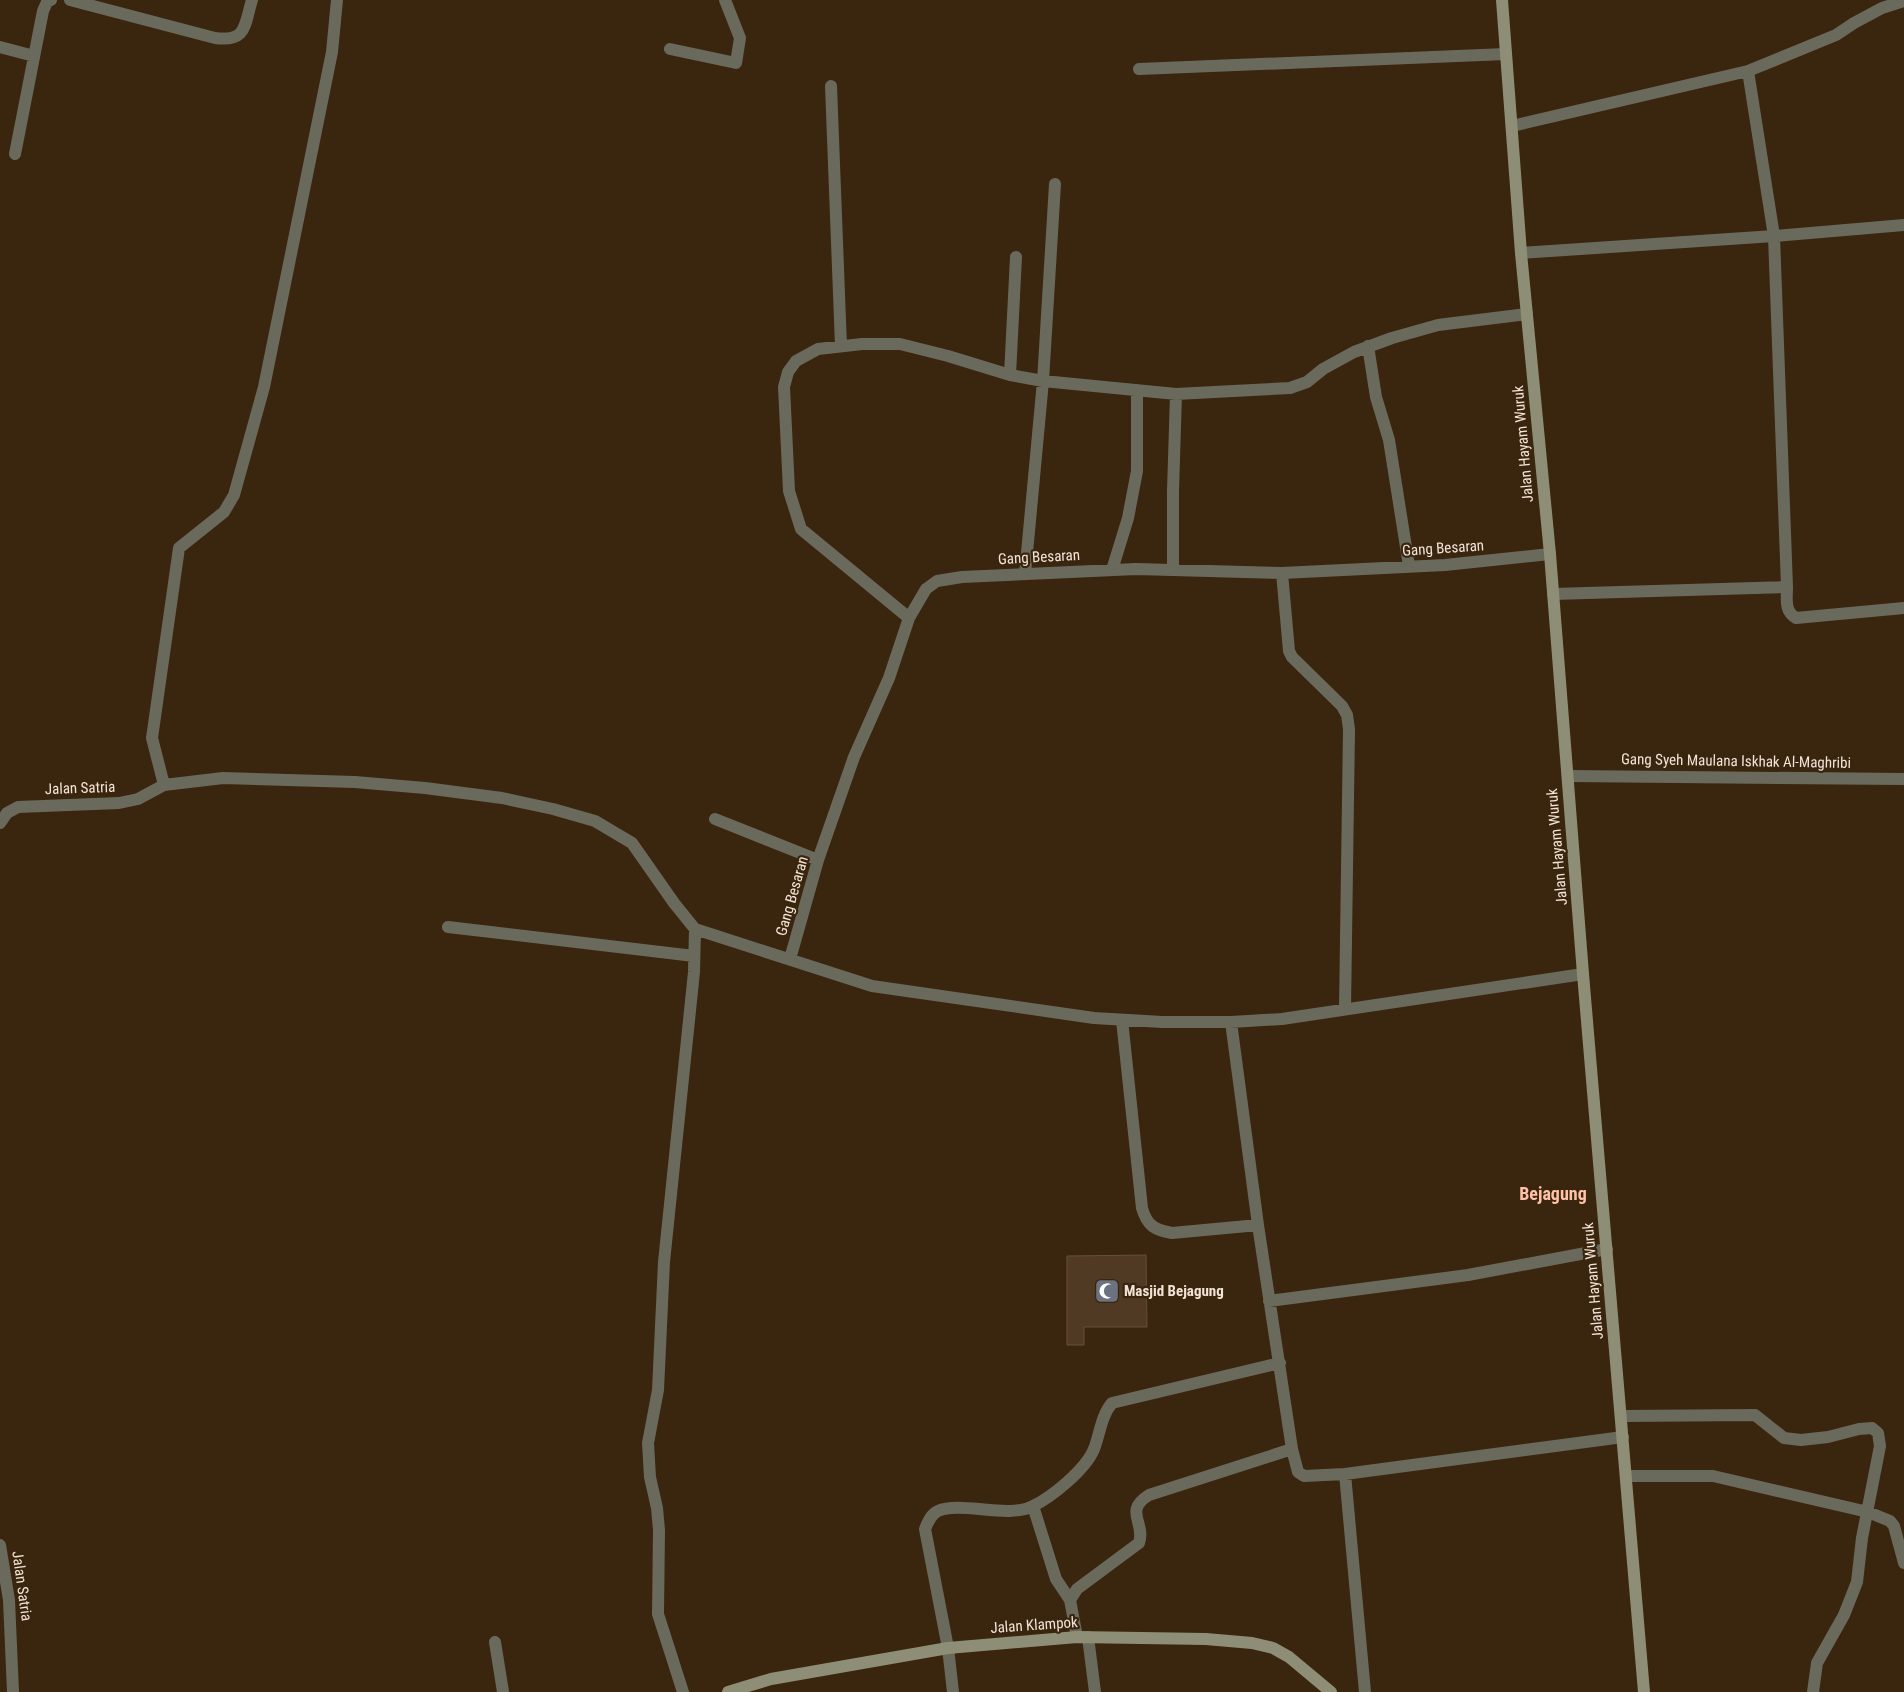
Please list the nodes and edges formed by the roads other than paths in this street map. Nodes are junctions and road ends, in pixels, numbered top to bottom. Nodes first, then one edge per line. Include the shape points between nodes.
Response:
1 (51, 0) edge
2 (70, 0) edge
3 (252, 0) edge
4 (337, 0) edge
5 (724, 0) edge
6 (1502, 0) edge
7 (1904, 1) edge
8 (0, 47) edge
9 (670, 49) dead end
10 (1506, 54) junction
11 (34, 56) junction
12 (1140, 69) dead end
13 (1748, 71) junction
14 (831, 86) dead end
15 (1512, 126) junction
16 (15, 154) dead end
17 (1055, 184) dead end
18 (1904, 225) edge
19 (1774, 236) junction
20 (1521, 253) junction
21 (1016, 257) dead end
22 (1527, 314) junction
23 (841, 346) junction
24 (1368, 346) junction
25 (1010, 375) junction
26 (1043, 381) junction
27 (1136, 390) junction
28 (1176, 394) junction
29 (1550, 554) junction
30 (1409, 566) junction
31 (1112, 570) junction
32 (1173, 570) junction
33 (1282, 573) junction
34 (1025, 574) junction
35 (1787, 587) junction
36 (1553, 594) junction
37 (1904, 608) edge
38 (909, 618) junction
39 (1568, 776) junction
40 (1904, 779) edge
41 (164, 785) junction
42 (715, 819) dead end
43 (0, 823) edge
44 (818, 860) junction
45 (448, 927) dead end
46 (695, 929) junction
47 (694, 956) junction
48 (790, 959) junction
49 (1583, 974) junction
50 (1345, 1009) junction
51 (1122, 1020) junction
52 (1231, 1022) junction
53 (1258, 1225) junction
54 (1607, 1249) junction
55 (1269, 1301) junction
56 (1280, 1363) junction
57 (1622, 1416) junction
58 (1623, 1437) junction
59 (1292, 1449) junction
60 (1345, 1474) junction
61 (1626, 1476) junction
62 (1033, 1506) junction
63 (1868, 1512) junction
64 (0, 1545) edge
65 (1904, 1563) edge
66 (1070, 1600) junction
67 (1083, 1637) junction
68 (495, 1642) dead end
69 (948, 1648) junction
70 (13, 1692) edge
71 (503, 1692) edge
72 (683, 1692) edge
73 (728, 1692) edge
74 (953, 1692) edge
75 (1094, 1692) edge
76 (1331, 1692) edge
77 (1365, 1692) edge
78 (1644, 1692) edge
79 (1813, 1692) edge

1 - 11 street via 43,11
2 - 3 street via 227,40 236,38 242,31
4 - 41 street via 332,52 264,388 234,495 224,512 179,548 152,738
5 - 9 street via 740,34 736,63
6 - 10 main road, Jalan Hayam Wuruk
7 - 13 street via 1882,8 1836,35
8 - 11 street
10 - 12 street
10 - 15 main road, Jalan Hayam Wuruk
11 - 16 street
13 - 15 street
13 - 19 street
14 - 23 street
15 - 20 main road, Jalan Hayam Wuruk
17 - 26 street
18 - 19 street
19 - 20 street
19 - 35 street
20 - 22 main road, Jalan Hayam Wuruk
21 - 25 street
22 - 24 street via 1438,325
22 - 29 main road, Jalan Hayam Wuruk
23 - 25 street via 900,344
23 - 38 street via 807,354 788,372 784,387 789,491 801,529
24 - 28 street via 1323,369 1307,382 1290,388
24 - 30 street via 1376,397 1390,440
25 - 26 street
26 - 27 street
26 - 34 street
27 - 28 street
27 - 31 street via 1137,471 1128,518
28 - 32 street
29 - 30 street, Gang Besaran
29 - 36 main road, Jalan Hayam Wuruk
30 - 33 street, Gang Besaran
31 - 32 street, Gang Besaran
31 - 34 street, Gang Besaran
32 - 33 street, Gang Besaran
33 - 50 street via 1289,652 1342,706 1349,729
34 - 38 street, Gang Besaran via 937,581 926,589
35 - 36 street
35 - 37 street via 1789,613 1796,618
36 - 39 main road, Jalan Hayam Wuruk
38 - 44 street, Gang Besaran via 889,678 854,756
39 - 40 street, Gang Syeh Maulana Iskhak Al-Maghribi
39 - 49 main road, Jalan Hayam Wuruk
41 - 43 street, Jalan Satria via 143,797 119,803 18,807 7,813
41 - 46 street via 223,778 354,782 502,798 553,809 595,821 632,843
42 - 44 street
44 - 48 street, Gang Besaran
45 - 47 street
46 - 47 street
46 - 48 street
47 - 72 street via 664,1262 658,1390 648,1443 650,1477 658,1508 658,1614
48 - 51 street via 872,986
49 - 50 street
49 - 54 main road, Jalan Hayam Wuruk
50 - 52 street
51 - 52 street
51 - 53 street via 1145,1218 1160,1231 1172,1233
52 - 53 street
53 - 55 street
54 - 55 street via 1468,1274
54 - 57 main road, Jalan Hayam Wuruk
55 - 56 street
56 - 59 street
56 - 62 street via 1112,1403 1107,1409 1094,1451 1083,1466 1072,1479
57 - 58 main road, Jalan Hayam Wuruk
57 - 63 street via 1755,1416 1784,1438 1801,1440 1872,1428 1878,1433 1880,1446
58 - 60 street
58 - 61 main road, Jalan Hayam Wuruk
59 - 60 street via 1298,1472 1304,1476
59 - 66 street via 1149,1495 1140,1501 1136,1509 1138,1543 1077,1589
60 - 77 street
61 - 63 street via 1713,1476
61 - 78 main road, Jalan Hayam Wuruk
62 - 66 street via 1056,1579
62 - 69 street via 1018,1510 949,1508 937,1511 930,1518 925,1529
63 - 65 street via 1890,1520
63 - 79 street via 1857,1582 1844,1615 1817,1663
64 - 70 street, Jalan Satria via 9,1600
66 - 67 street
67 - 69 main road, Jalan Klampok
67 - 75 street
67 - 76 main road, Jalan Klampok via 1252,1643 1273,1648 1289,1657
68 - 71 street
69 - 73 main road, Jalan Klampok via 771,1679
69 - 74 street

